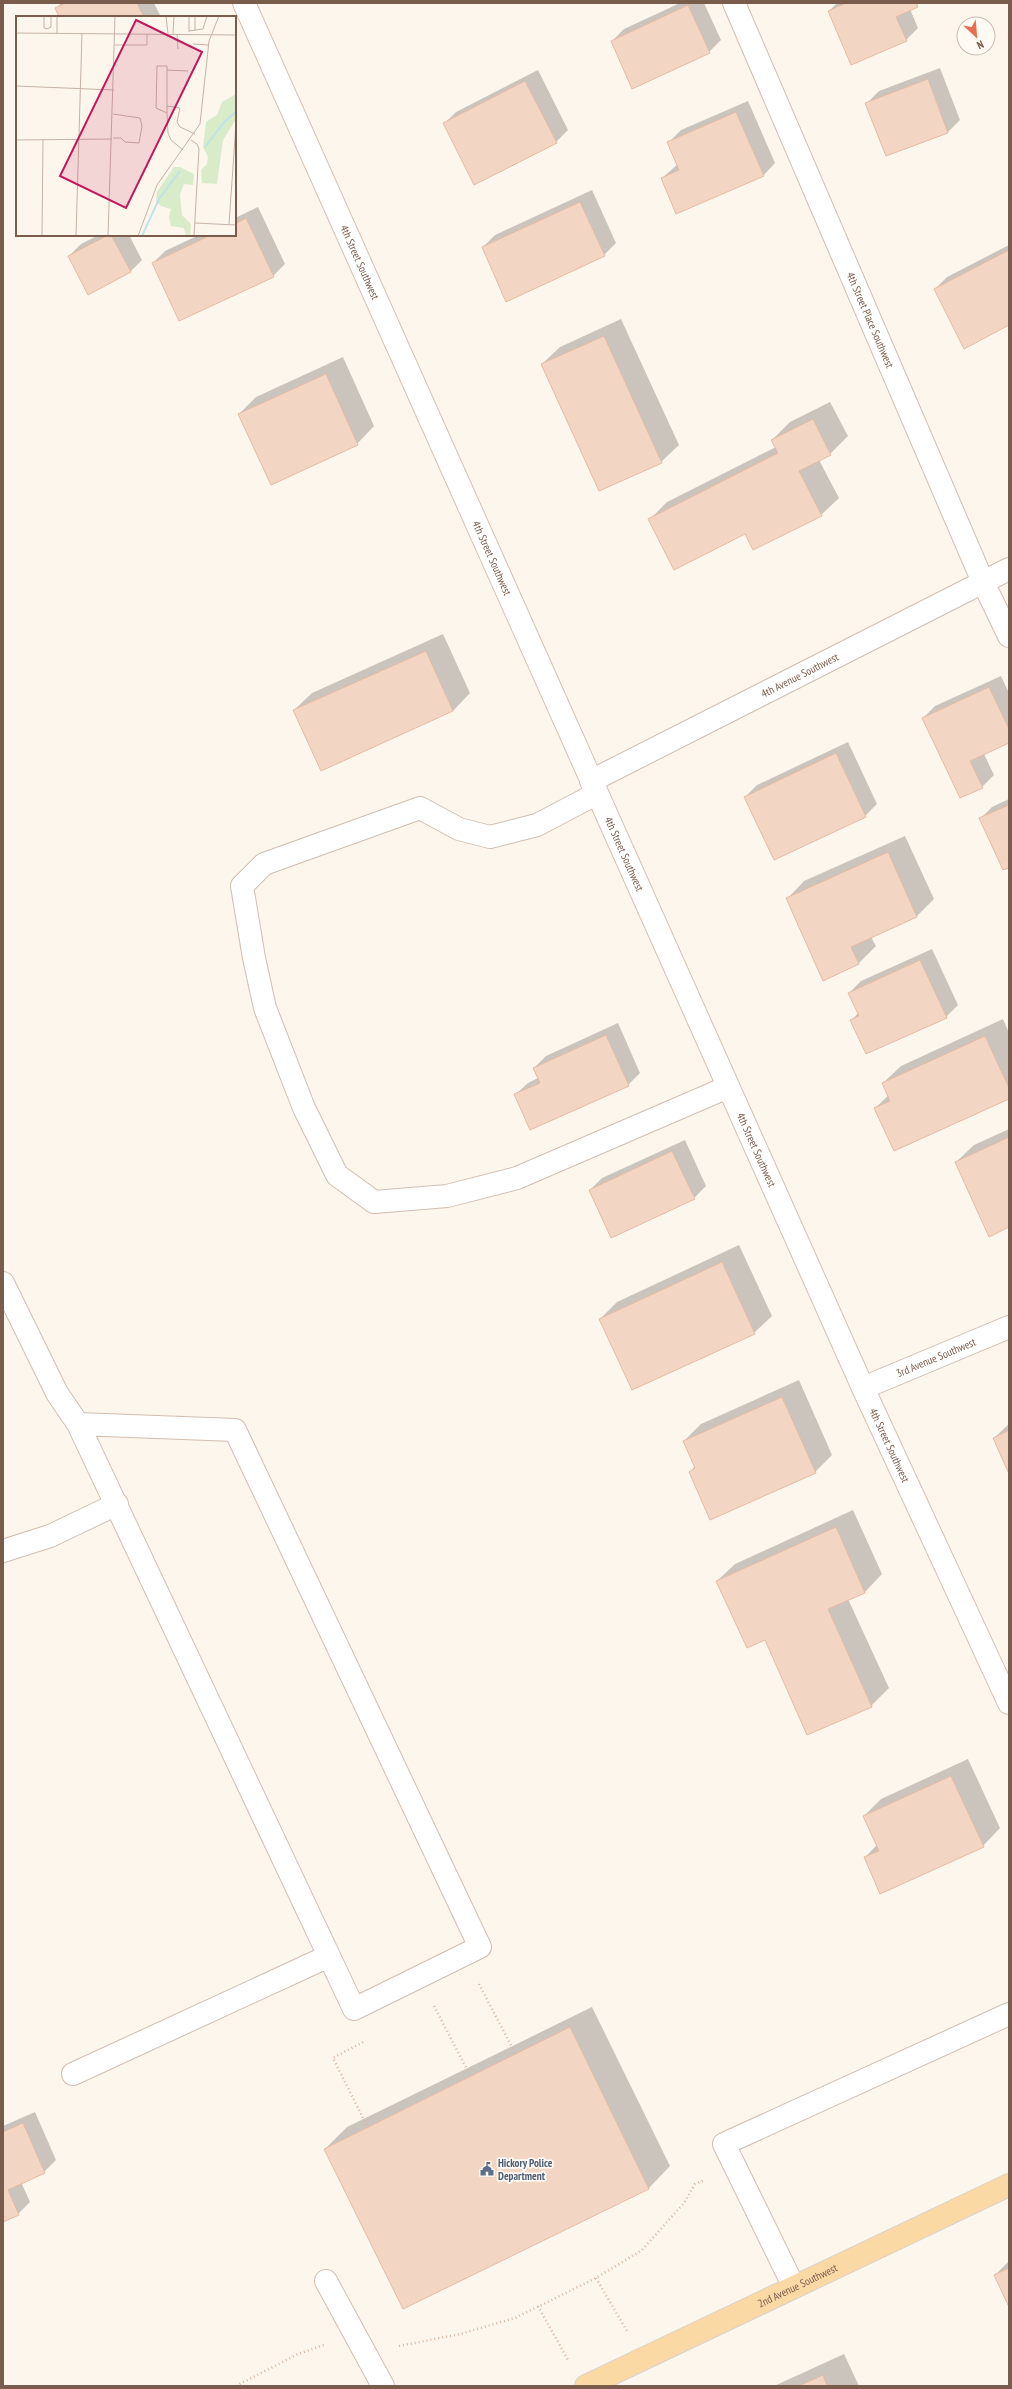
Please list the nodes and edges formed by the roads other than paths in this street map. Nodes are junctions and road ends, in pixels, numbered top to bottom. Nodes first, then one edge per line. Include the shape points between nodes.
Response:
1 (244, 3) edge
2 (734, 3) edge
3 (1009, 569) edge
4 (983, 582) junction
5 (1009, 636) edge
6 (594, 788) junction
7 (728, 1087) junction
8 (3, 1283) edge
9 (1009, 1327) edge
10 (864, 1388) junction
11 (78, 1424) junction
12 (117, 1504) junction
13 (3, 1551) edge
14 (1009, 1703) edge
15 (329, 1956) junction
16 (1009, 2014) edge
17 (73, 2074) dead end
18 (1009, 2185) edge
19 (326, 2281) dead end
20 (794, 2287) junction
21 (383, 2386) edge
22 (586, 2386) edge

1 - 6 main road, 4th Street Southwest
2 - 4 main road, 4th Street Place Southwest
3 - 4 main road, 4th Avenue Southwest
4 - 5 main road, 4th Street Place Southwest
4 - 6 main road, 4th Avenue Southwest
6 - 7 main road, 4th Street Southwest
6 - 7 main road, 4th Avenue Southwest via 537,824 490,837 459,829 420,808 264,864 242,886 265,1008 304,1108 337,1175 374,1202 447,1196 517,1178
7 - 10 main road, 4th Street Southwest
8 - 11 main road via 57,1393
9 - 10 main road, 3rd Avenue Southwest
10 - 14 main road, 4th Street Southwest
11 - 12 main road
11 - 15 main road via 235,1430 480,1947 354,2009
12 - 13 main road via 50,1536
12 - 15 main road
15 - 17 main road
16 - 20 main road via 724,2144
18 - 20 main road, 2nd Avenue Southwest
19 - 21 main road
20 - 22 main road, 2nd Avenue Southwest

